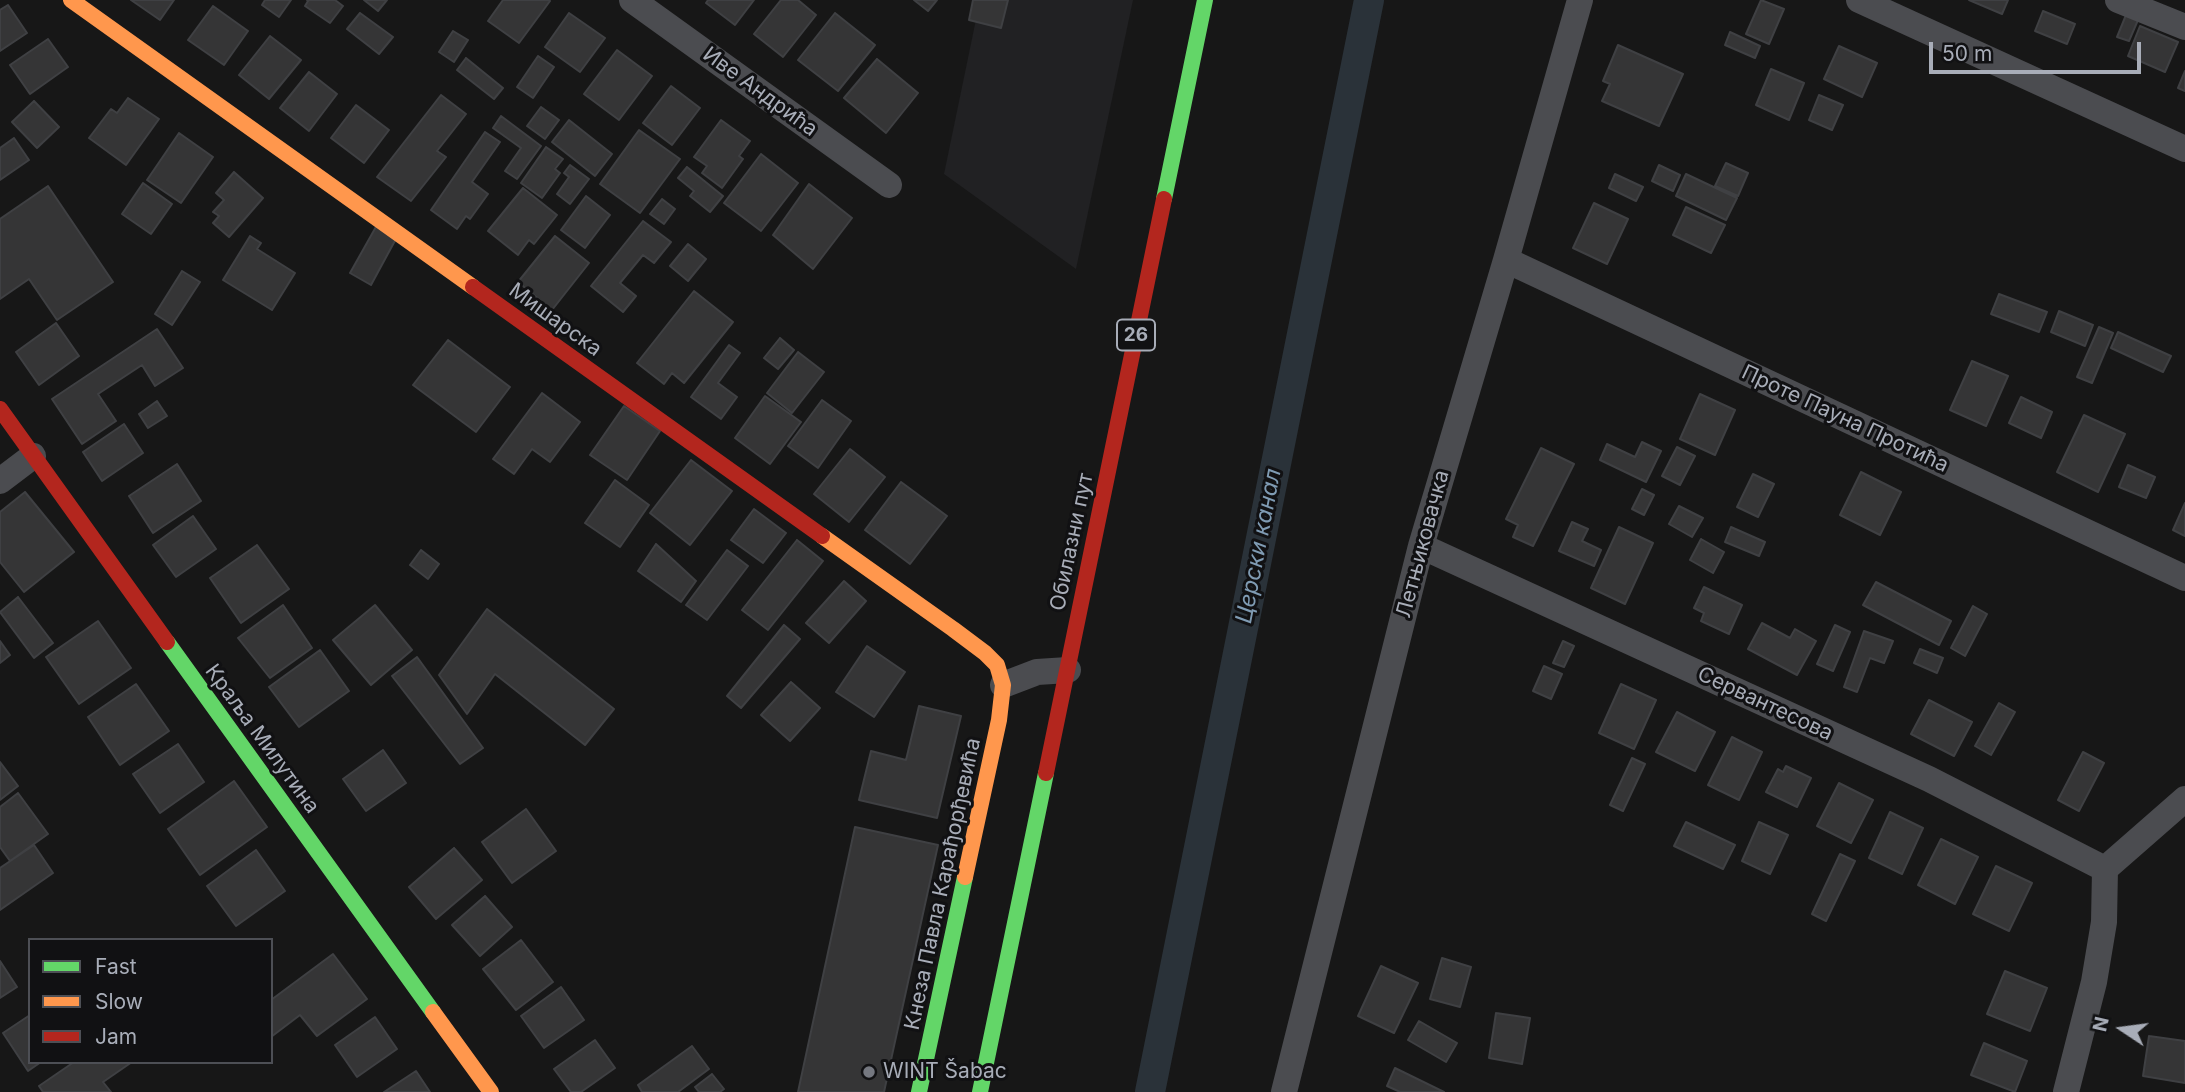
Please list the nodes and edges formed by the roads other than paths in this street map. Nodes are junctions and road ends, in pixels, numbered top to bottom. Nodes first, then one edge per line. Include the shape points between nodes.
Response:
1 (71, 0) edge
2 (632, 0) edge
3 (1205, 0) edge
4 (1580, 0) edge
5 (1858, 0) edge
6 (2118, 0) edge
7 (2185, 27) edge
8 (2185, 149) edge
9 (889, 185) dead end
10 (1506, 260) junction
11 (0, 409) edge
12 (33, 456) junction
13 (0, 481) edge
14 (1421, 546) junction
15 (2185, 578) edge
16 (1068, 670) junction
17 (1003, 685) junction
18 (2185, 799) edge
19 (2105, 869) junction
20 (491, 1092) edge
21 (919, 1092) edge
22 (980, 1092) edge
23 (1284, 1092) edge
24 (2066, 1092) edge

1 - 17 main road, Мишарска via 953,629 997,665
2 - 9 street, Иве Андрића
3 - 16 main road, Обилазни пут / 26
4 - 10 street, Летњиковачка
5 - 8 street
6 - 7 street
10 - 14 street, Летњиковачка
10 - 15 street, Проте Пауна Протића
11 - 12 main road, Краља Милутина
12 - 13 street
12 - 20 main road, Краља Милутина
14 - 19 street, Сервантесова via 1916,773
14 - 23 street, Летњиковачка
16 - 17 street via 1037,672
16 - 22 main road, Обилазни пут / 26
17 - 21 main road, Кнеза Павла Карађорђевића via 995,742
18 - 19 street
19 - 24 street via 2104,922 2094,982

